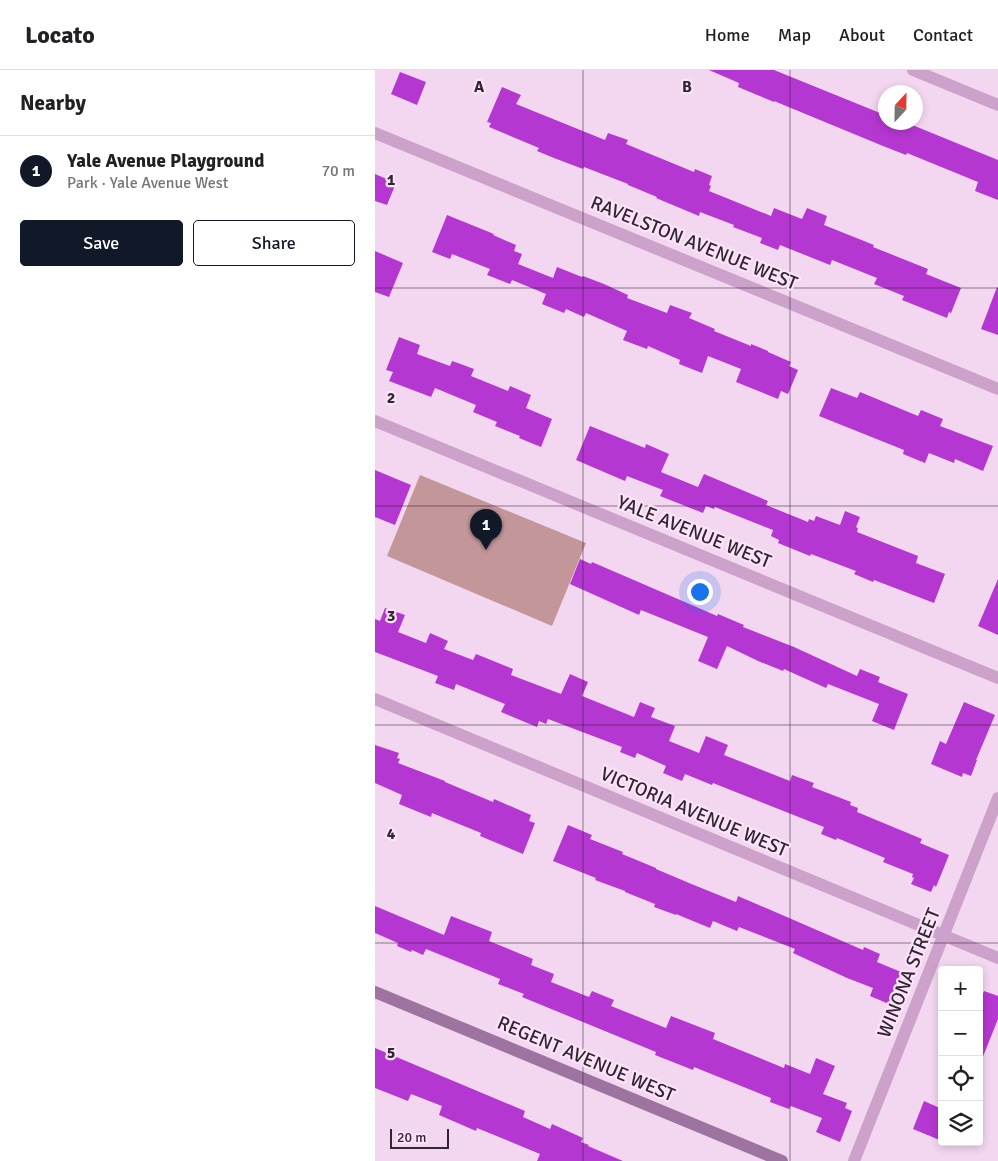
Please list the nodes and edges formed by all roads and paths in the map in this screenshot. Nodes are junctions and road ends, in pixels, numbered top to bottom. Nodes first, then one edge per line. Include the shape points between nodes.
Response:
1 (913, 70) edge
2 (998, 105) edge
3 (375, 133) edge
4 (998, 389) edge
5 (375, 421) edge
6 (998, 678) edge
7 (375, 699) edge
8 (998, 798) edge
9 (944, 936) junction
10 (998, 958) edge
11 (375, 992) edge
12 (782, 1161) edge
13 (854, 1161) edge

1 - 2 street
3 - 4 street, RAVELSTON AVENUE WEST
5 - 6 street, YALE AVENUE WEST
7 - 9 street, VICTORIA AVENUE WEST
8 - 9 street, WINONA STREET
9 - 10 street, VICTORIA AVENUE WEST
9 - 13 street, WINONA STREET
11 - 12 main road, REGENT AVENUE WEST

